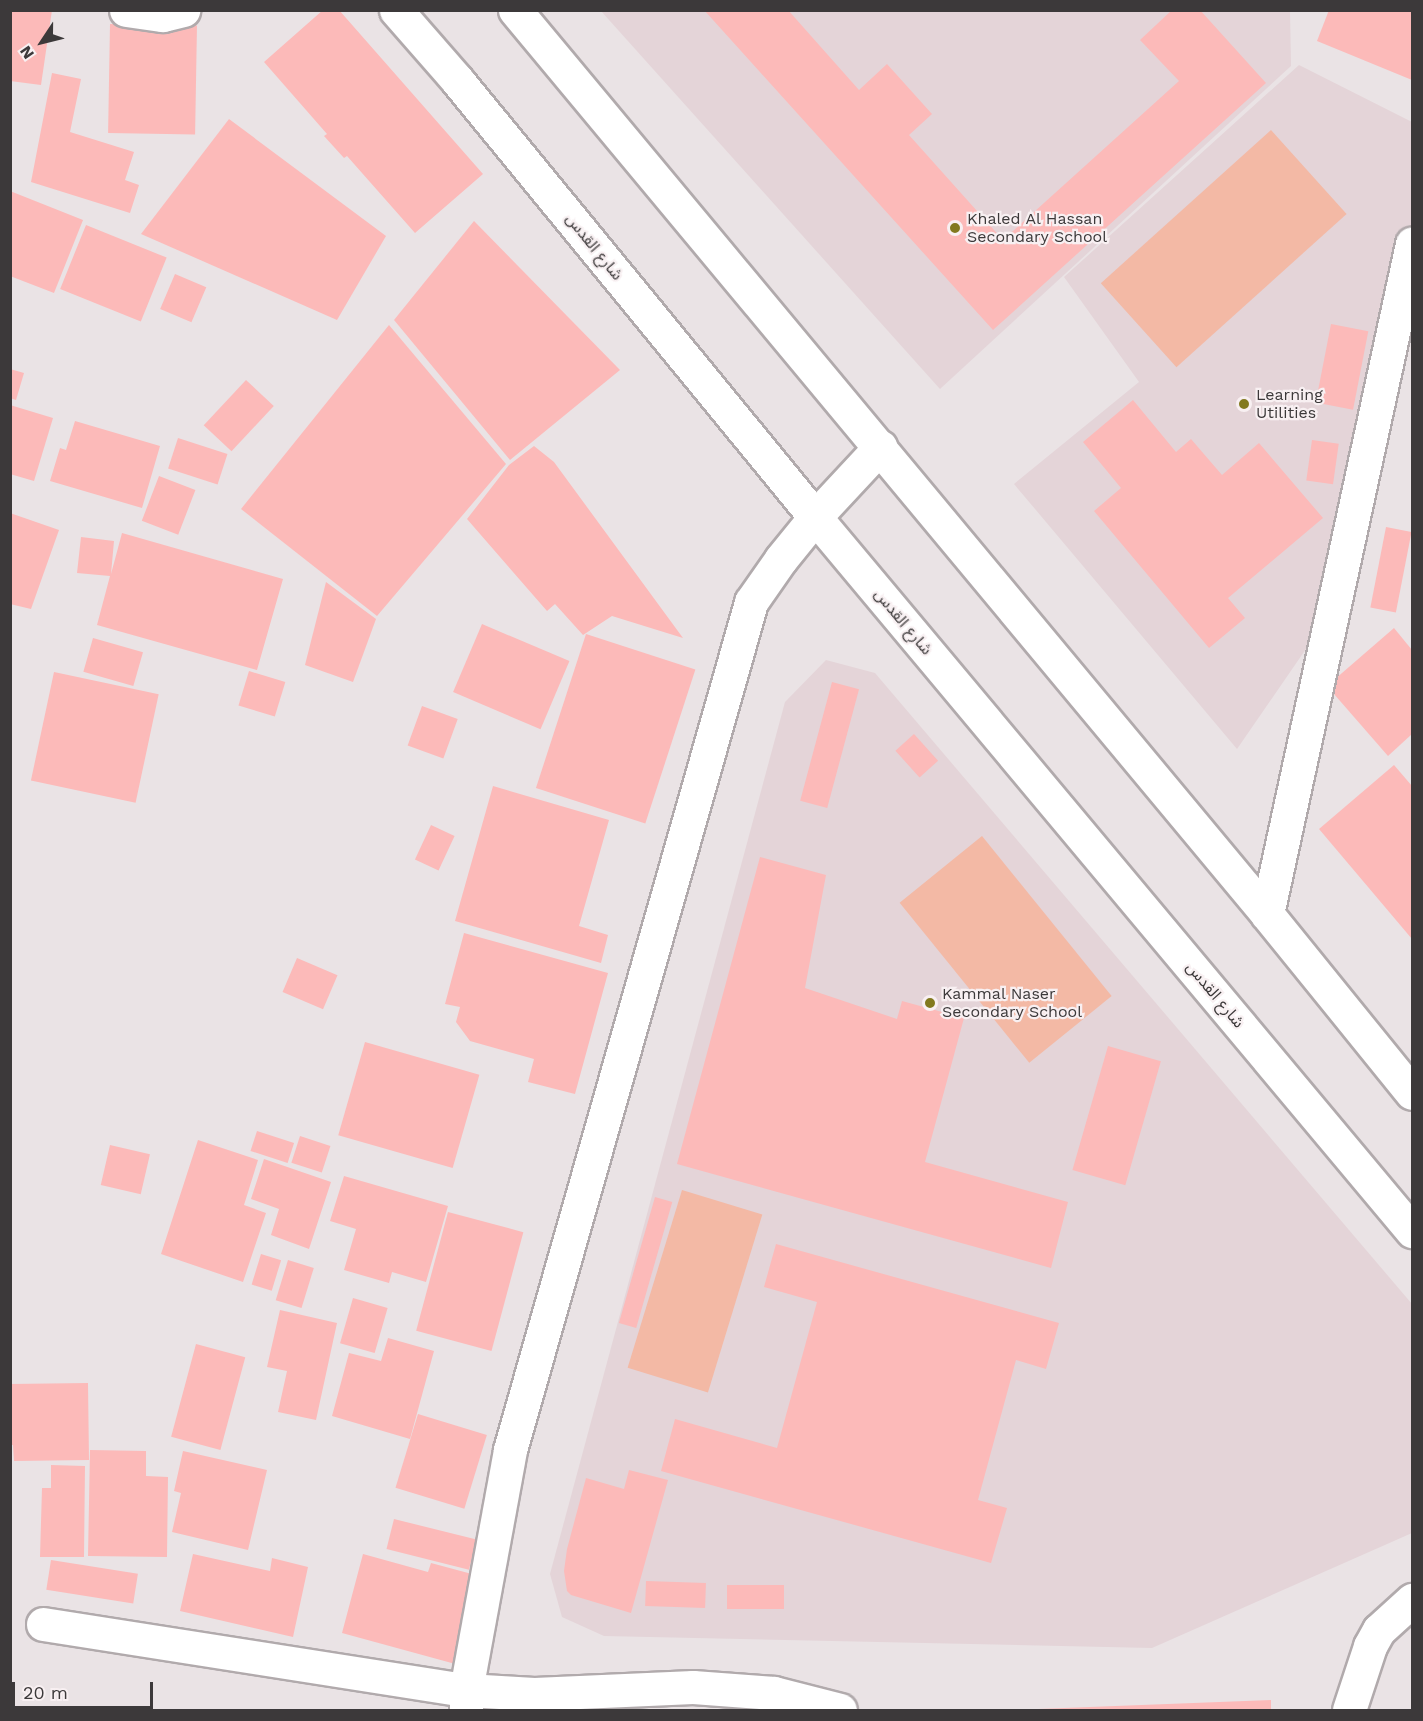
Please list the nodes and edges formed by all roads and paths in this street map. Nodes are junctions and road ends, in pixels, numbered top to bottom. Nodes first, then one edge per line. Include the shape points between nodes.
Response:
1 (126, 10) edge
2 (183, 10) edge
3 (396, 10) edge
4 (515, 10) edge
5 (1413, 244) edge
6 (880, 447) junction
7 (815, 517) junction
8 (1267, 914) junction
9 (1413, 1093) edge
10 (1413, 1231) edge
11 (1413, 1600) edge
12 (43, 1623) dead end
13 (1361, 1674) junction
14 (466, 1700) edge
15 (840, 1710) edge
16 (1348, 1710) edge
17 (1363, 1710) edge

1 - 2 main road via 163,15
3 - 7 main road, شارع القدس
4 - 6 main road
5 - 8 main road
6 - 7 main road
6 - 8 main road
7 - 10 main road, شارع القدس
7 - 14 main road via 751,602 510,1450
8 - 9 main road
11 - 13 main road via 1379,1630
12 - 14 main road
13 - 16 main road
13 - 17 main road
14 - 15 main road via 693,1687 774,1693

